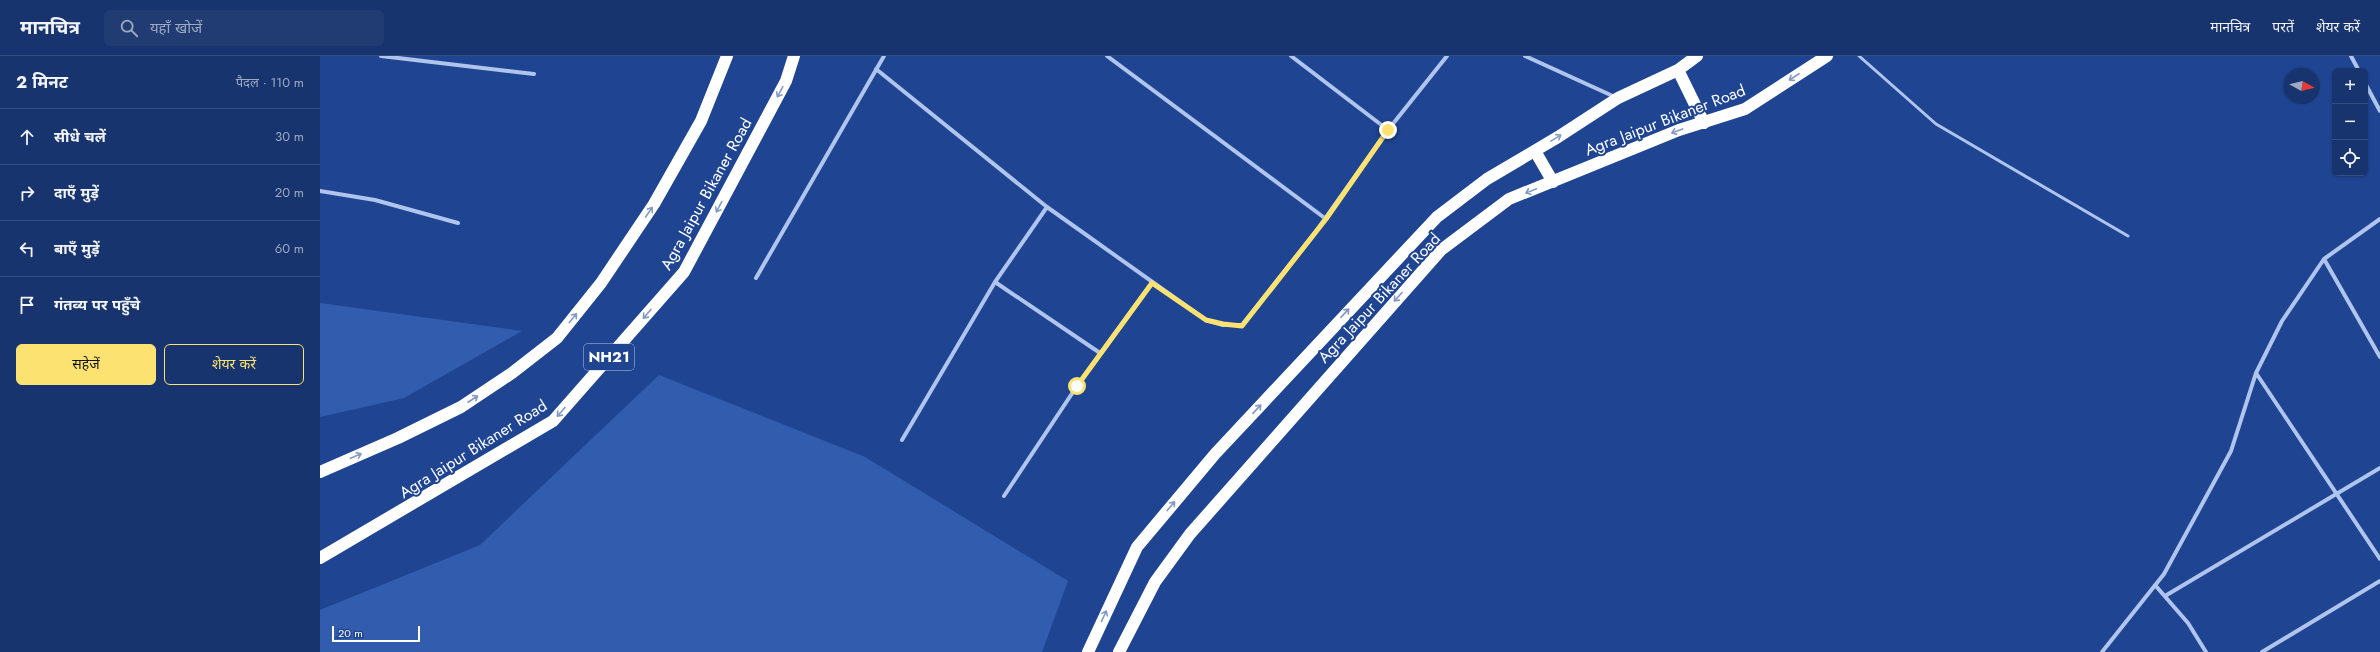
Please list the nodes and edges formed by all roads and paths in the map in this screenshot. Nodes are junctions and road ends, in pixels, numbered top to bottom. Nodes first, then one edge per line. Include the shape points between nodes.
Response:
1 (381, 56) edge
2 (727, 56) edge
3 (794, 56) edge
4 (884, 56) edge
5 (1107, 56) edge
6 (1291, 56) edge
7 (1447, 56) edge
8 (1525, 56) edge
9 (1697, 56) edge
10 (1827, 56) edge
11 (1859, 56) edge
12 (2351, 56) edge
13 (2357, 68) edge
14 (876, 69) junction
15 (1678, 70) junction
16 (534, 74) dead end
17 (2368, 89) edge
18 (1618, 98) junction
19 (2380, 111) edge
20 (1704, 123) junction
21 (1388, 130) junction
22 (1535, 151) junction
23 (1552, 182) junction
24 (320, 191) edge
25 (1046, 207) junction
26 (1326, 219) junction
27 (2380, 219) edge
28 (458, 223) dead end
29 (2128, 236) dead end
30 (2324, 259) junction
31 (756, 278) dead end
32 (995, 282) junction
33 (1152, 283) junction
34 (1100, 353) junction
35 (2380, 357) edge
36 (2256, 373) junction
37 (902, 440) dead end
38 (2380, 468) edge
39 (320, 472) edge
40 (2338, 493) junction
41 (1004, 496) dead end
42 (320, 558) edge
43 (2380, 559) edge
44 (2380, 581) edge
45 (2156, 585) junction
46 (2165, 596) junction
47 (1088, 652) edge
48 (1119, 652) edge
49 (2102, 652) edge
50 (2206, 652) edge
51 (2262, 652) edge

1 - 16 street
39 -> 2 highway via 461,407 512,373 557,338 601,283 654,204 701,121
3 -> 42 highway, Agra Jaipur Bikaner Road / NH21 via 786,81 684,272 553,420
4 - 14 street
5 - 26 street
6 - 21 street
7 - 21 street
8 - 18 street
9 - 15 highway, Agra Jaipur Bikaner Road
10 -> 20 highway, Agra Jaipur Bikaner Road via 1745,109
11 - 29 lane via 1936,124
12 - 13 street
14 - 25 street
14 - 31 street
15 - 18 highway, Agra Jaipur Bikaner Road
15 - 20 highway
17 - 19 street
22 -> 18 highway, Agra Jaipur Bikaner Road
20 -> 23 highway, Agra Jaipur Bikaner Road via 1679,130
21 - 26 street
22 - 23 highway
47 -> 22 highway, Agra Jaipur Bikaner Road via 1137,547 1215,454 1437,217 1487,179
23 -> 48 highway, Agra Jaipur Bikaner Road via 1509,199 1441,250 1190,534 1155,582
24 - 28 street via 375,200
25 - 32 street
25 - 33 street
26 - 33 street via 1242,326 1206,320
27 - 30 street
30 - 35 street
30 - 36 street via 2282,321
32 - 34 street
32 - 37 street
33 - 34 street
34 - 41 street
36 - 40 street
36 - 45 street via 2231,451
38 - 40 street
40 - 43 street
40 - 46 street
44 - 51 street
45 - 46 street
45 - 49 street
46 - 50 street via 2188,623

